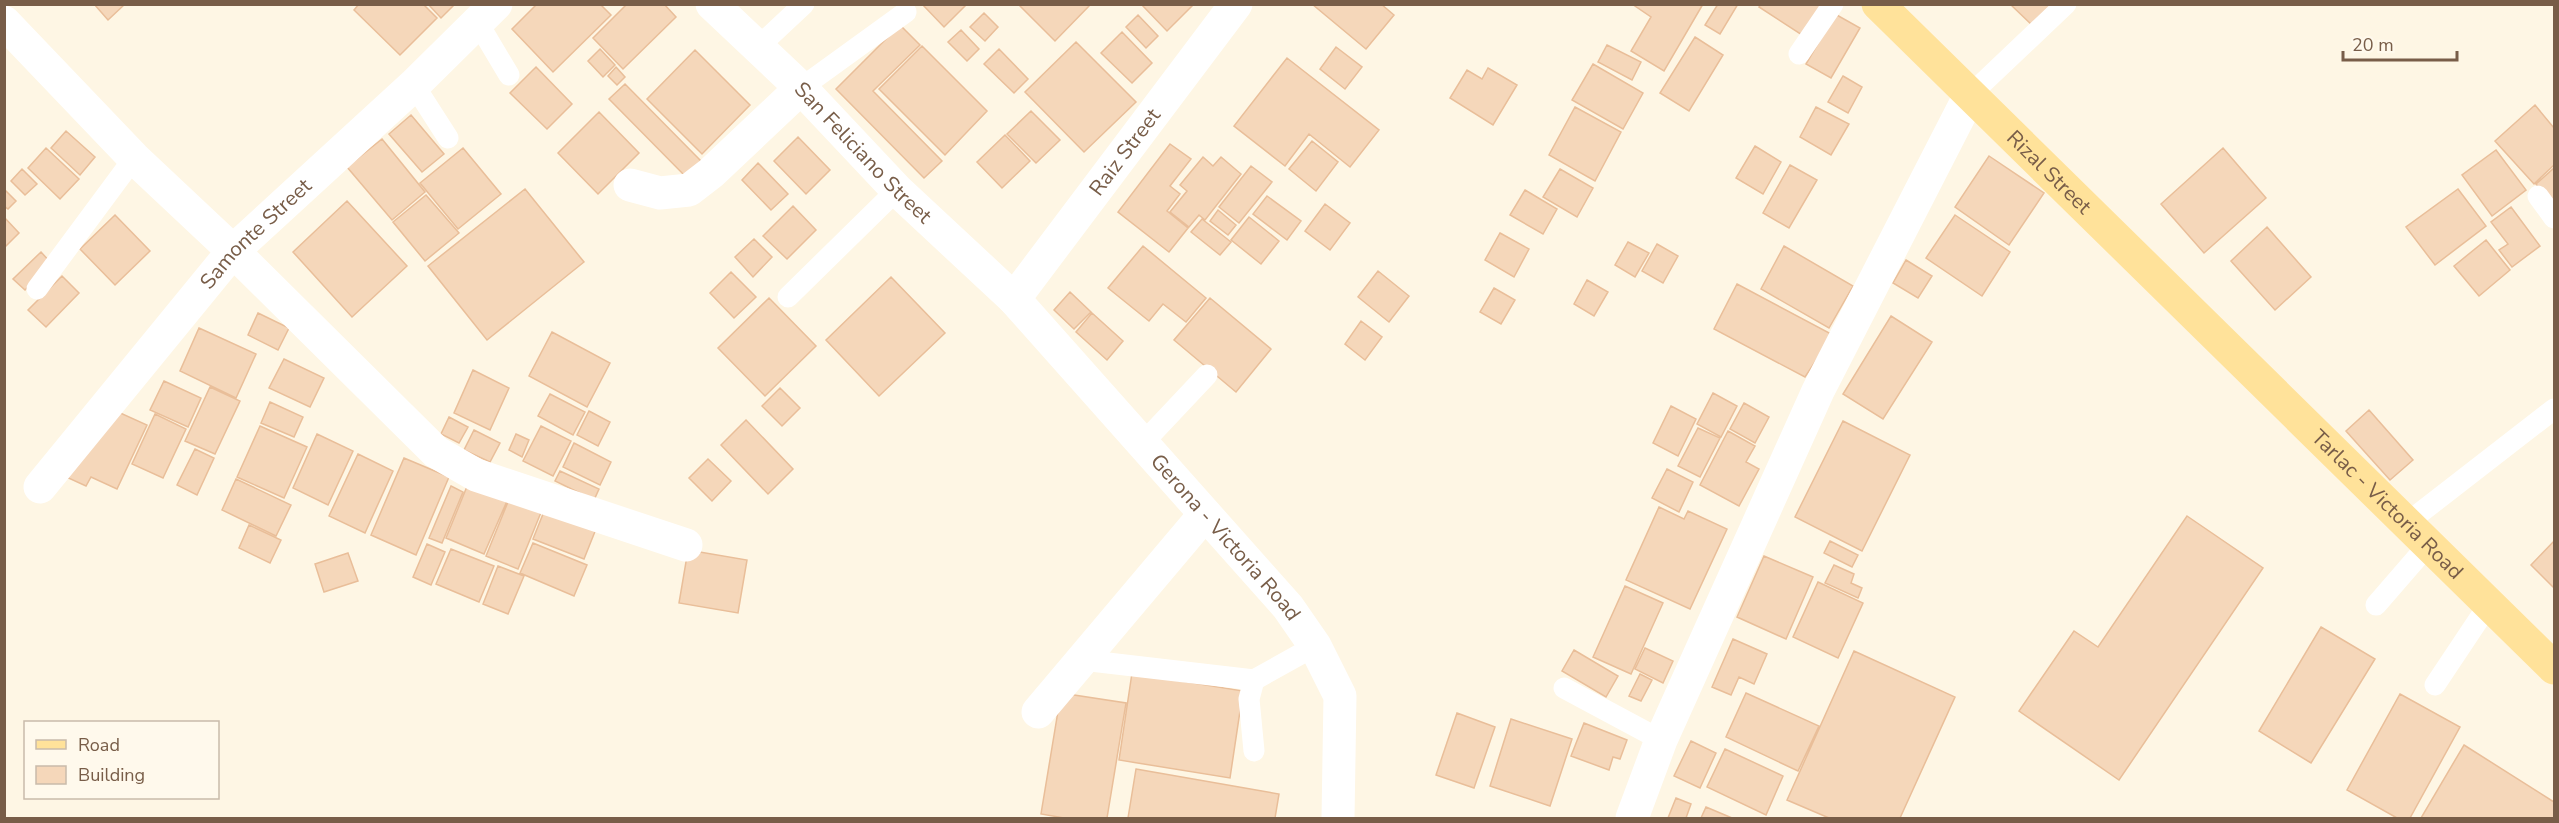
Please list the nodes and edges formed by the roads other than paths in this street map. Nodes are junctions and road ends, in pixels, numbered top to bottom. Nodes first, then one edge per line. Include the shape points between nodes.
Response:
1 (712, 4) edge
2 (804, 4) edge
3 (1236, 4) edge
4 (1833, 4) edge
5 (1878, 4) edge
6 (2066, 4) edge
7 (906, 12) dead end
8 (487, 14) edge
9 (4, 22) edge
10 (758, 48) junction
11 (1799, 54) dead end
12 (509, 75) dead end
13 (414, 85) junction
14 (801, 88) junction
15 (1970, 95) junction
16 (448, 138) dead end
17 (134, 158) junction
18 (630, 185) dead end
19 (897, 190) junction
20 (2538, 196) dead end
21 (2554, 218) edge
22 (233, 251) junction
23 (37, 289) dead end
24 (788, 297) dead end
25 (1014, 299) junction
26 (2221, 341) joint
27 (1207, 375) dead end
28 (2554, 409) edge
29 (1142, 444) junction
30 (40, 487) dead end
31 (1205, 514) junction
32 (2417, 534) junction
33 (686, 544) dead end
34 (2488, 604) junction
35 (2376, 605) dead end
36 (1315, 646) junction
37 (1082, 660) junction
38 (2554, 668) edge
39 (1254, 680) junction
40 (2434, 685) dead end
41 (1564, 688) dead end
42 (1038, 712) dead end
43 (1661, 740) junction
44 (1254, 751) dead end
45 (1338, 819) edge
46 (1632, 819) edge

1 - 10 street, San Feliciano Street
2 - 10 lane
3 - 25 street, Raiz Street
4 - 11 lane
5 - 15 main road, Rizal Street
6 - 15 lane
7 - 14 lane
8 - 12 lane
8 - 13 street, Samonte Street
9 - 17 street
10 - 14 street, San Feliciano Street
13 - 16 lane
13 - 22 street, Samonte Street
14 - 18 street via 689,190 660,193
14 - 19 street, San Feliciano Street
15 - 26 main road, Rizal Street
15 - 43 street via 1818,390
17 - 22 street
17 - 23 lane
19 - 24 lane
19 - 25 street, San Feliciano Street
20 - 21 lane
22 - 30 street, Samonte Street
22 - 33 street via 436,452 476,475
25 - 29 street, Gerona - Victoria Road
26 - 32 main road, Tarlac - Victoria Road
27 - 29 lane
28 - 32 lane
29 - 31 street, Gerona - Victoria Road
31 - 36 street, Gerona - Victoria Road via 1288,607
31 - 37 street
32 - 34 main road, Tarlac - Victoria Road
32 - 35 lane
34 - 38 main road, Tarlac - Victoria Road
34 - 40 lane
36 - 39 lane
36 - 45 street, Gerona - Victoria Road via 1341,696
37 - 39 lane
37 - 42 street
39 - 44 lane via 1250,699
41 - 43 lane
43 - 46 street

